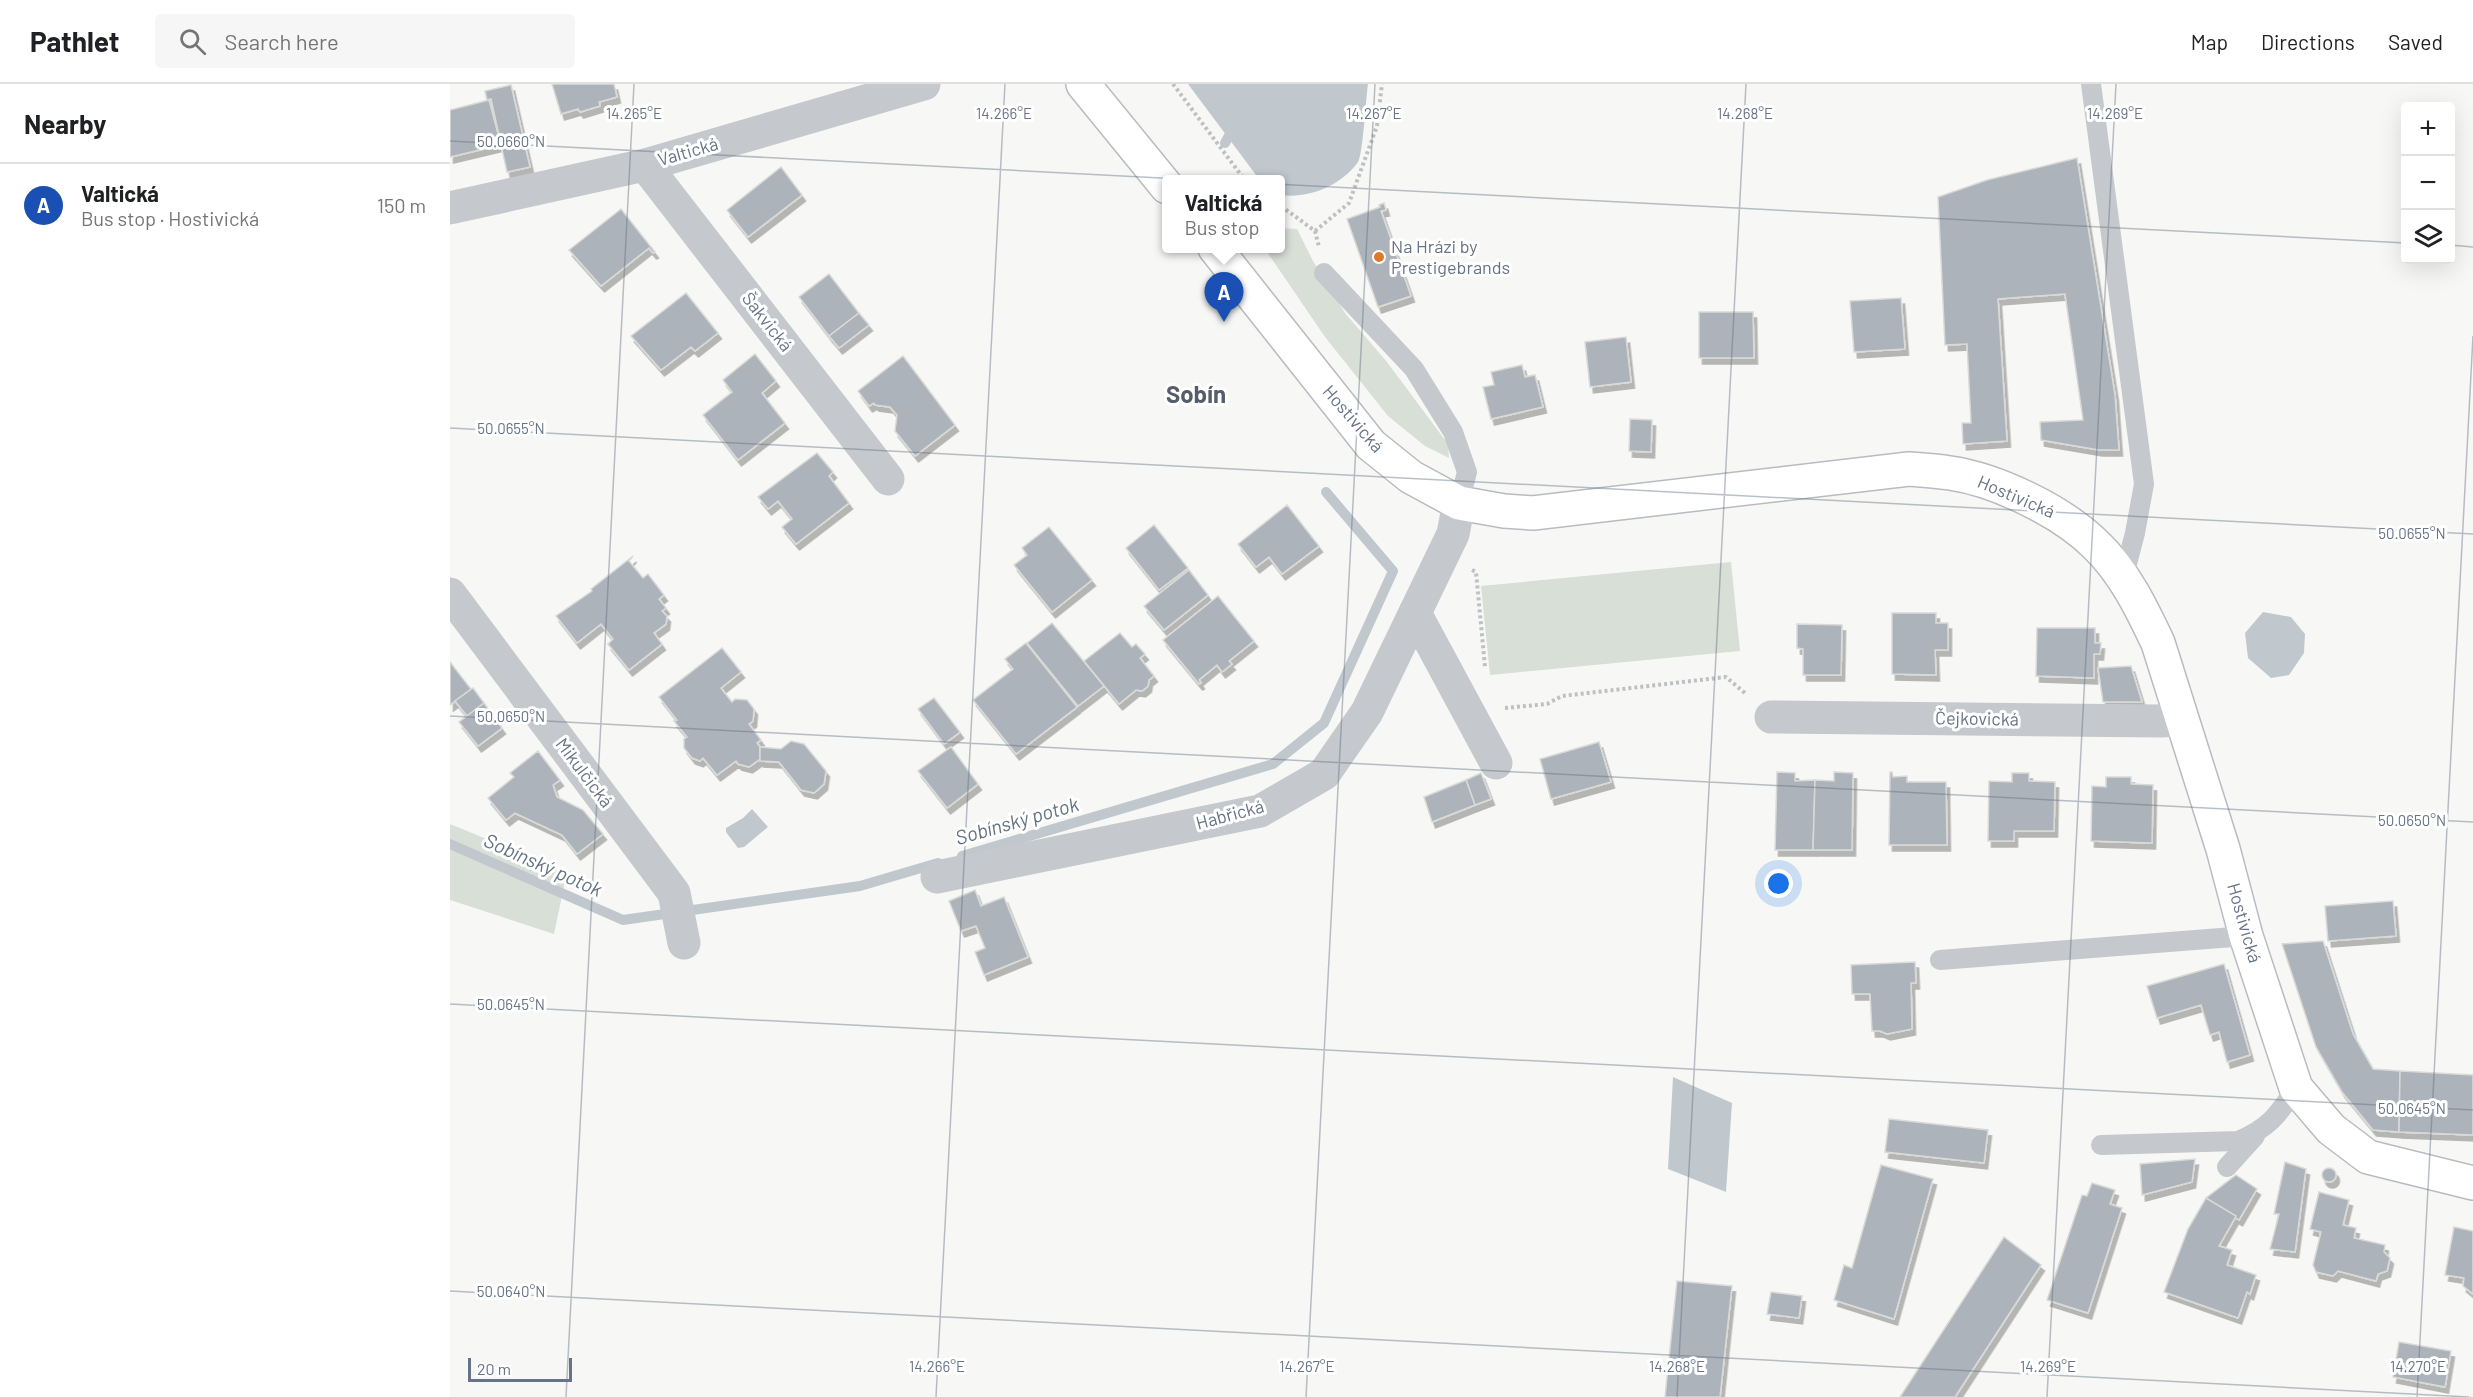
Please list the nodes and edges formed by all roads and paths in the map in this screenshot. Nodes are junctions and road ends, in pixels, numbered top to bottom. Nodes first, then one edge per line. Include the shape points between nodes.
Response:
1 (924, 84) edge
2 (1083, 84) edge
3 (1173, 84) edge
4 (1382, 84) edge
5 (2091, 84) edge
6 (645, 165) junction
7 (1240, 175) edge
8 (1162, 181) edge
9 (450, 208) edge
10 (1285, 209) edge
11 (1315, 231) junction
12 (1218, 253) edge
13 (1324, 273) joint
14 (888, 479) dead end
15 (1460, 503) junction
16 (2123, 579) junction
17 (1478, 589) dead end
18 (450, 594) edge
19 (1415, 613) junction
20 (1486, 678) dead end
21 (1501, 701) dead end
22 (1771, 717) joint
23 (2182, 720) junction
24 (1496, 763) dead end
25 (937, 877) dead end
26 (2246, 936) junction
27 (684, 943) dead end
28 (1940, 960) dead end
29 (2296, 1088) junction
30 (2259, 1132) junction
31 (2101, 1145) dead end
32 (2226, 1167) dead end
33 (2473, 1183) edge

1 - 6 street, Valtická
2 - 8 street
3 - 7 path
4 - 11 path via 1377,126 1348,203
5 - 16 lane via 2144,484
6 - 9 street, Valtická
6 - 14 street, Šakvická
10 - 11 path
11 - 13 path
12 - 15 street, Hostivická via 1371,445 1411,477
13 - 15 lane via 1414,369 1453,432 1467,472
15 - 16 street, Hostivická via 1533,513 1909,469 1951,473 1988,482 2061,516 2098,546
15 - 19 street, Habřická via 1453,534
16 - 23 street, Hostivická via 2158,643
17 - 20 path
18 - 27 street, Mikulčická via 674,893
19 - 24 street
19 - 25 street, Habřická via 1367,712 1324,774 1260,811
21 - 22 path via 1506,708 1547,704 1562,696 1726,677
22 - 23 street, Čejkovická
23 - 26 street, Hostivická
26 - 28 lane
26 - 29 street, Hostivická
29 - 30 lane via 2275,1119
29 - 33 street, Hostivická via 2331,1129 2368,1157
30 - 31 lane via 2238,1141
30 - 32 lane

